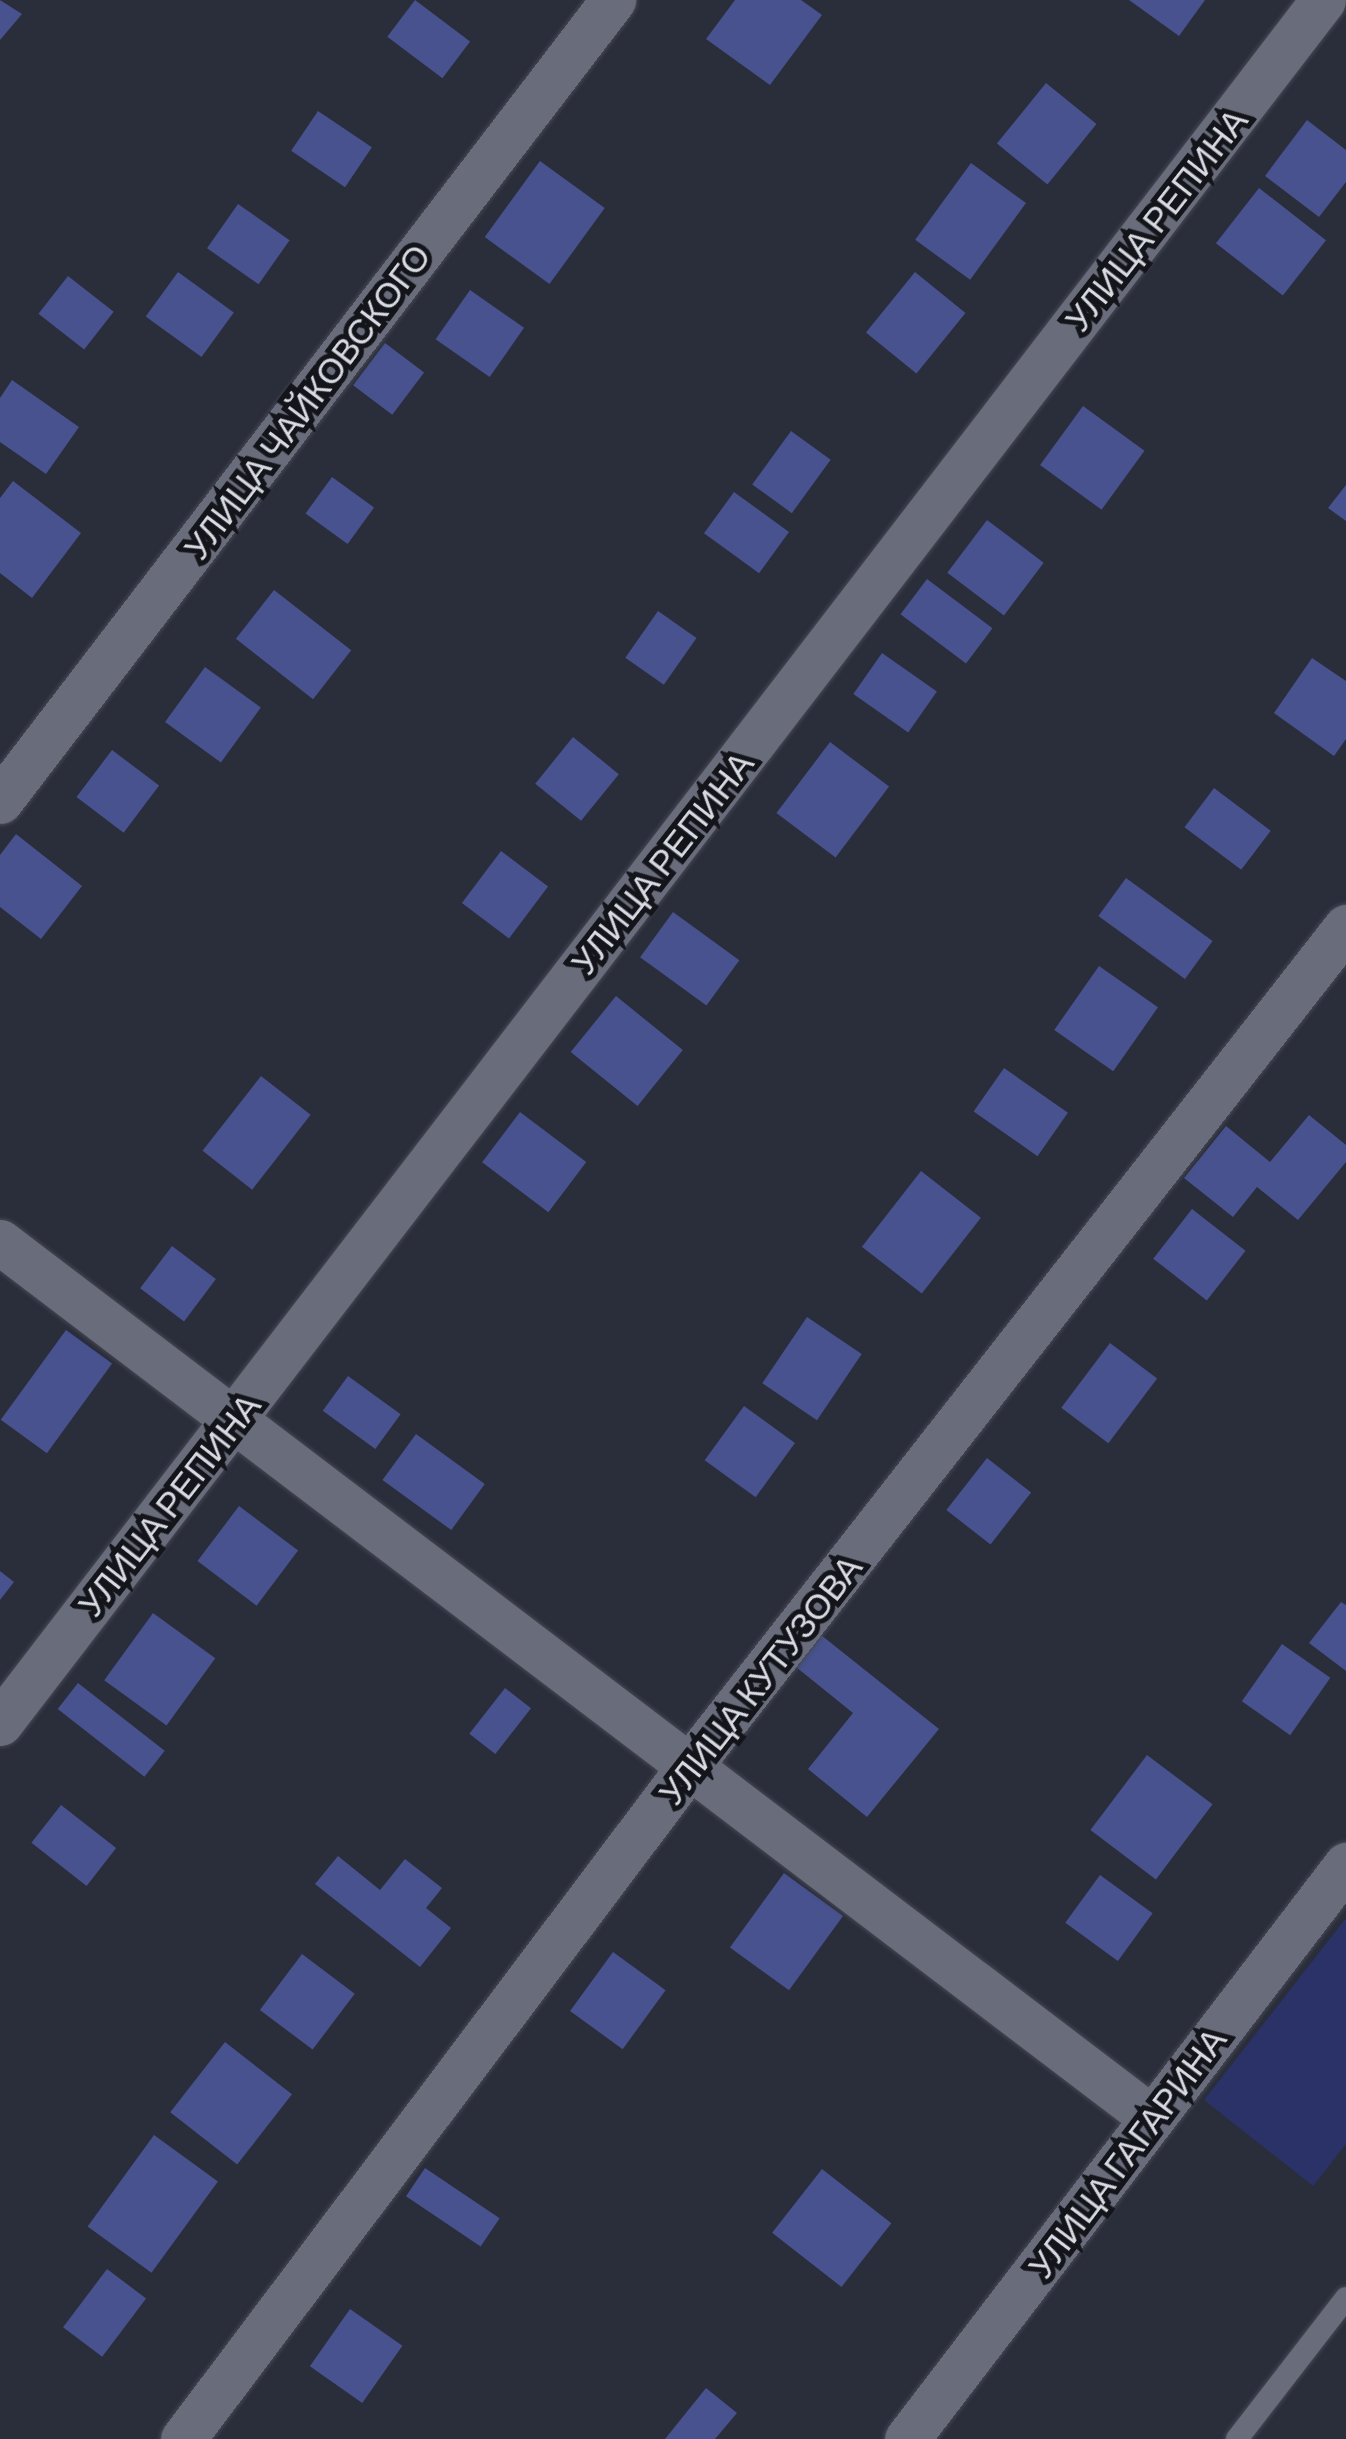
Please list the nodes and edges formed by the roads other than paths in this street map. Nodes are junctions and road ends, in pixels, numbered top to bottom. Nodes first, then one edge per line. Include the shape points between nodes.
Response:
1 (613, 0) edge
2 (1323, 0) edge
3 (0, 801) edge
4 (1346, 927) edge
5 (0, 1242) edge
6 (234, 1418) junction
7 (0, 1723) edge
8 (688, 1768) junction
9 (1346, 1866) edge
10 (1152, 2118) junction
11 (1346, 2298) edge
12 (183, 2439) edge
13 (907, 2439) edge
14 (1237, 2439) edge

1 - 3 street, УЛИЦА ЧАЙКОВСКОГО
2 - 6 street, УЛИЦА РЕПИНА
4 - 8 street, УЛИЦА КУТУЗОВА
5 - 6 street
6 - 7 street, УЛИЦА РЕПИНА
6 - 8 street
8 - 10 street
8 - 12 street, УЛИЦА КУТУЗОВА
9 - 10 street, УЛИЦА ГАГАРИНА
10 - 13 street, УЛИЦА ГАГАРИНА
11 - 14 lane

